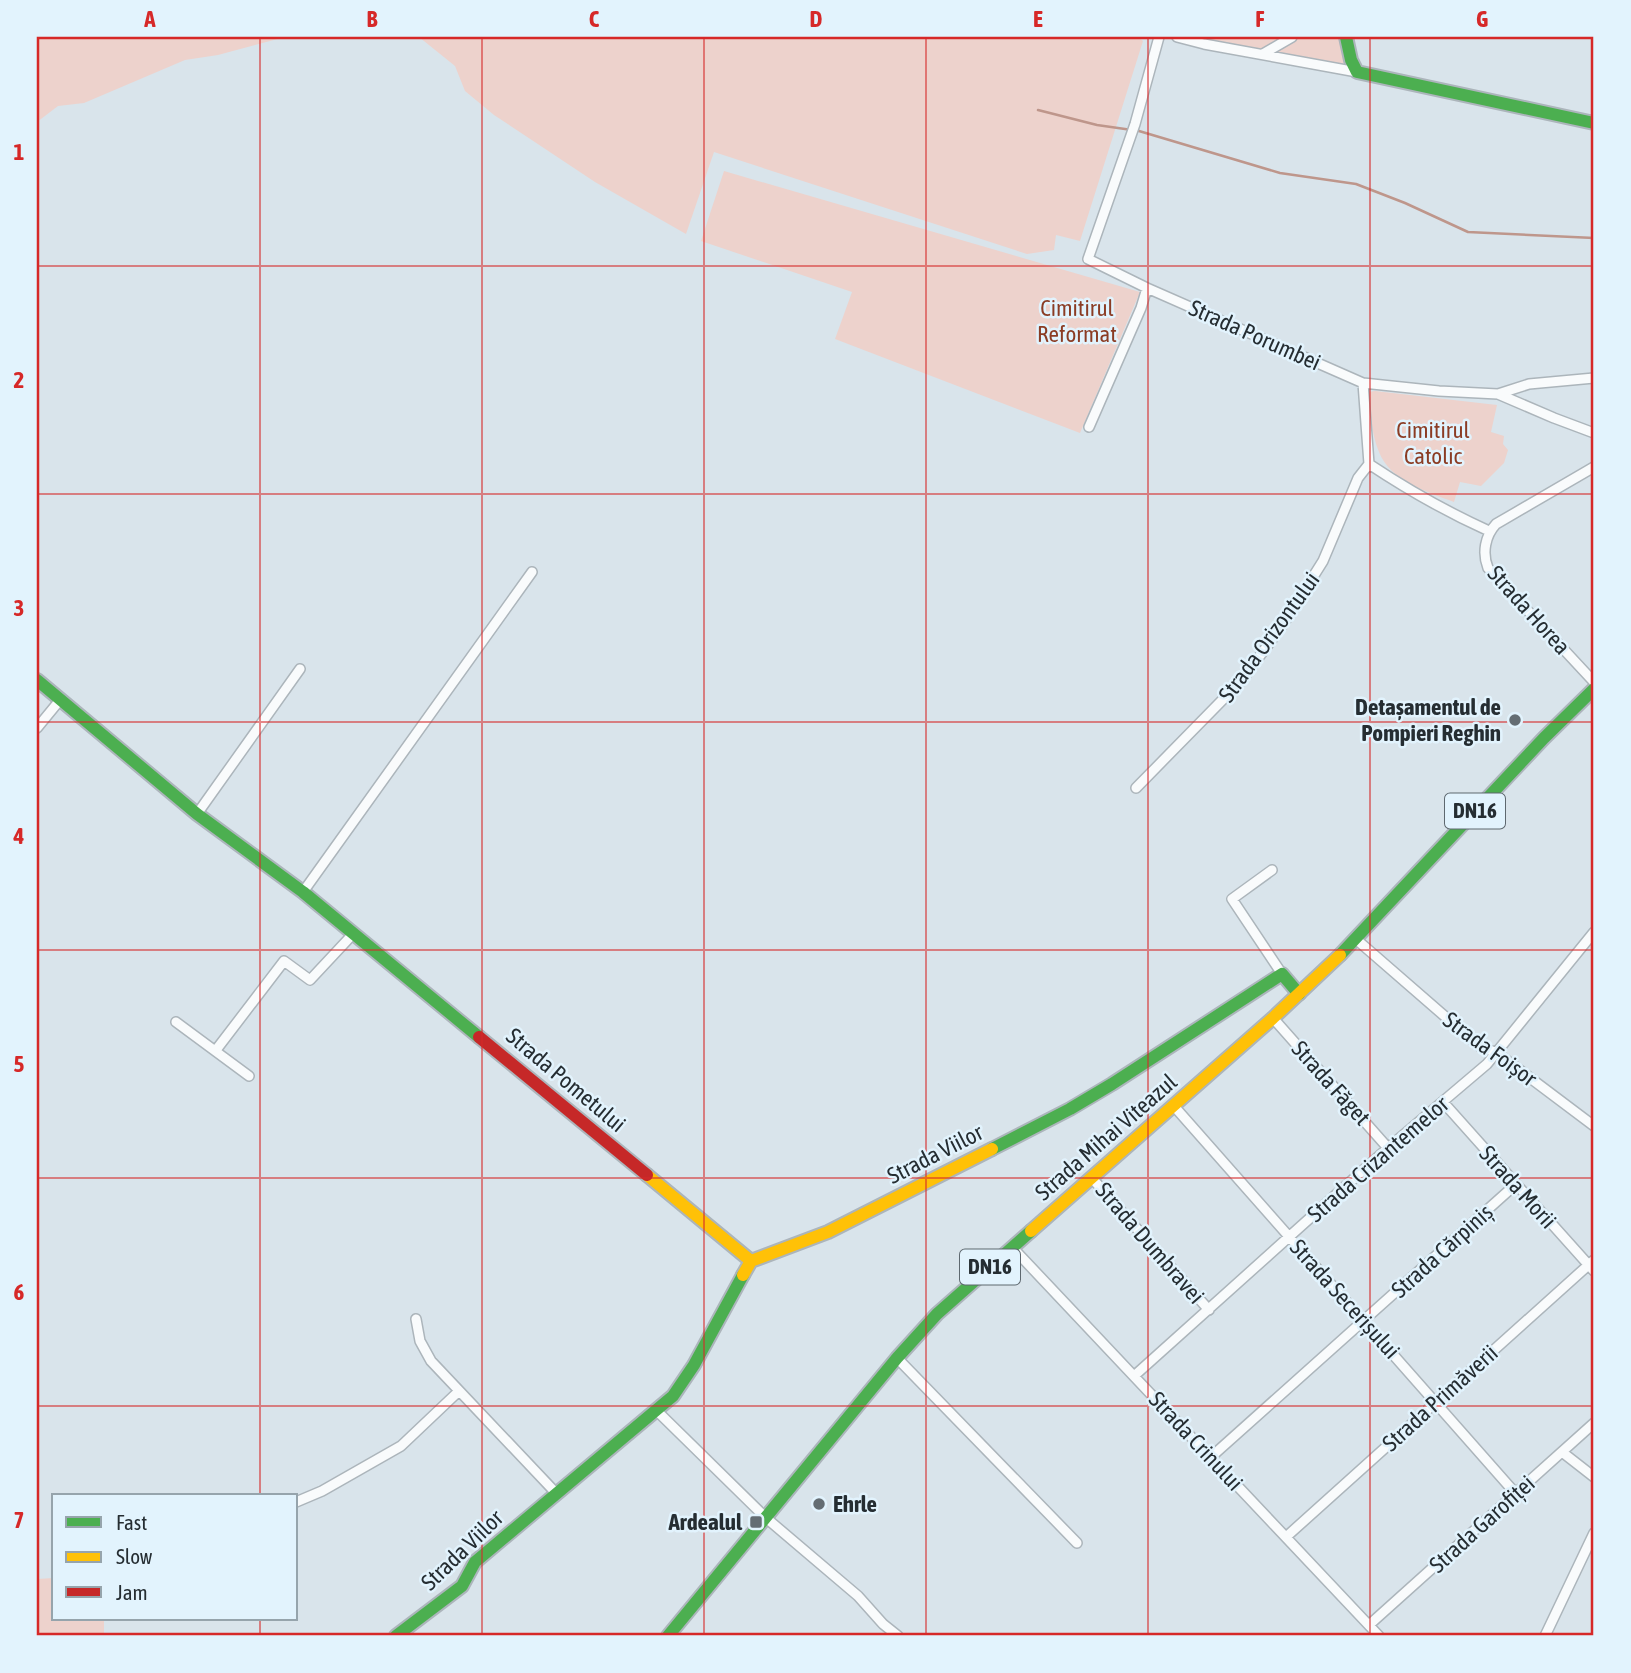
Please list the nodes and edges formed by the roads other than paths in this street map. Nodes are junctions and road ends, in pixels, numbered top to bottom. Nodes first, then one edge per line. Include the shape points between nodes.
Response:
1 (1159, 37) edge
2 (1177, 37) edge
3 (1292, 37) edge
4 (1346, 37) edge
5 (1263, 54) junction
6 (1357, 72) junction
7 (1594, 123) edge
8 (1147, 288) junction
9 (1594, 378) edge
10 (1363, 383) junction
11 (1498, 394) junction
12 (1089, 428) dead end
13 (1594, 433) edge
14 (1370, 464) junction
15 (1594, 467) edge
16 (1489, 531) junction
17 (531, 572) dead end
18 (300, 669) dead end
19 (37, 680) edge
20 (1594, 682) edge
21 (1592, 696) edge
22 (60, 700) junction
23 (37, 728) edge
24 (1136, 788) dead end
25 (197, 814) junction
26 (1272, 870) dead end
27 (303, 892) junction
28 (1594, 932) edge
29 (353, 934) junction
30 (1357, 940) junction
31 (1282, 974) junction
32 (1299, 994) junction
33 (1273, 1018) junction
34 (176, 1022) dead end
35 (216, 1050) junction
36 (1497, 1053) junction
37 (249, 1076) dead end
38 (1443, 1102) junction
39 (1173, 1105) junction
40 (1594, 1126) edge
41 (1388, 1148) junction
42 (1091, 1177) junction
43 (1515, 1185) junction
44 (1289, 1237) junction
45 (1012, 1247) junction
46 (751, 1261) junction
47 (1592, 1265) edge
48 (1209, 1310) junction
49 (415, 1319) dead end
50 (1365, 1320) junction
51 (897, 1358) junction
52 (1134, 1376) junction
53 (458, 1391) junction
54 (1436, 1402) junction
55 (656, 1410) junction
56 (1594, 1423) edge
57 (1562, 1452) junction
58 (1212, 1457) junction
59 (1594, 1477) edge
60 (556, 1493) junction
61 (1516, 1494) junction
62 (298, 1501) edge
63 (765, 1517) junction
64 (1594, 1533) edge
65 (1286, 1537) junction
66 (1077, 1543) dead end
67 (1369, 1625) junction
68 (396, 1636) edge
69 (668, 1636) edge
70 (898, 1636) edge
71 (1379, 1636) edge
72 (1545, 1636) edge

1 - 8 street, Strada Porumbei via 1135,124 1088,259
2 - 5 street
3 - 5 street
4 - 6 main road
5 - 6 street
6 - 7 main road
8 - 10 street, Strada Porumbei
8 - 12 street
9 - 11 street via 1528,384
10 - 11 street, Strada Porumbei
10 - 14 street
11 - 13 street, Strada Porumbei
14 - 16 street, Strada Horea via 1414,493
14 - 24 street, Strada Orizontului via 1358,478 1323,561 1282,626 1242,680
15 - 16 street, Strada Horea via 1505,517
16 - 20 street, Strada Horea via 1484,558 1488,568
17 - 27 street
18 - 25 street
19 - 22 main road, Strada Pometului
21 - 30 main road, Strada Mihai Viteazul / DN16 via 1544,738
22 - 23 street
22 - 25 main road, Strada Pometului
25 - 27 main road, Strada Pometului
26 - 31 street via 1232,899
27 - 29 main road, Strada Pometului
28 - 36 street, Strada Crizantemelor
29 - 35 street via 310,980 284,961
29 - 46 main road, Strada Pometului
30 - 32 main road, Strada Mihai Viteazul / DN16
30 - 36 street, Strada Foișor via 1479,1046
31 - 32 main road
31 - 46 main road, Strada Viilor via 1070,1109 828,1232
32 - 33 main road, Strada Mihai Viteazul / DN16
33 - 39 main road, Strada Mihai Viteazul / DN16
33 - 41 street, Strada Făget
34 - 35 street
35 - 37 street
36 - 38 street, Strada Crizantemelor
36 - 40 street, Strada Foișor
38 - 41 street, Strada Crizantemelor
38 - 43 street, Strada Morii
39 - 42 main road, Strada Mihai Viteazul / DN16
39 - 44 street, Strada Secerișului
41 - 44 street, Strada Crizantemelor
42 - 45 main road, Strada Mihai Viteazul / DN16
42 - 48 street, Strada Dumbravei
43 - 47 street, Strada Morii
43 - 50 street, Strada Cărpiniș
44 - 48 street, Strada Crizantemelor
44 - 50 street, Strada Secerișului
45 - 51 main road, Strada Mihai Viteazul / DN16 via 937,1314
45 - 52 street, Strada Crinului
46 - 55 main road, Strada Viilor via 684,1382
47 - 54 street, Strada Primăverii
48 - 52 street, Strada Crizantemelor
49 - 53 street via 431,1362
50 - 54 street, Strada Secerișului
50 - 58 street, Strada Cărpiniș
51 - 63 main road, Strada Mihai Viteazul / DN16
51 - 66 street
52 - 58 street, Strada Crinului
53 - 60 street
53 - 62 street via 401,1446
54 - 61 street, Strada Secerișului
54 - 65 street, Strada Primăverii
55 - 60 main road, Strada Viilor
55 - 63 street
56 - 57 street, Strada Garofiței
57 - 59 street
57 - 61 street, Strada Garofiței
58 - 65 street, Strada Crinului
60 - 68 main road, Strada Viilor via 475,1562 462,1586
61 - 67 street, Strada Garofiței
63 - 69 main road, Strada Mihai Viteazul / DN16
63 - 70 street
64 - 72 street
65 - 67 street, Strada Crinului
67 - 71 street, Strada Crinului

